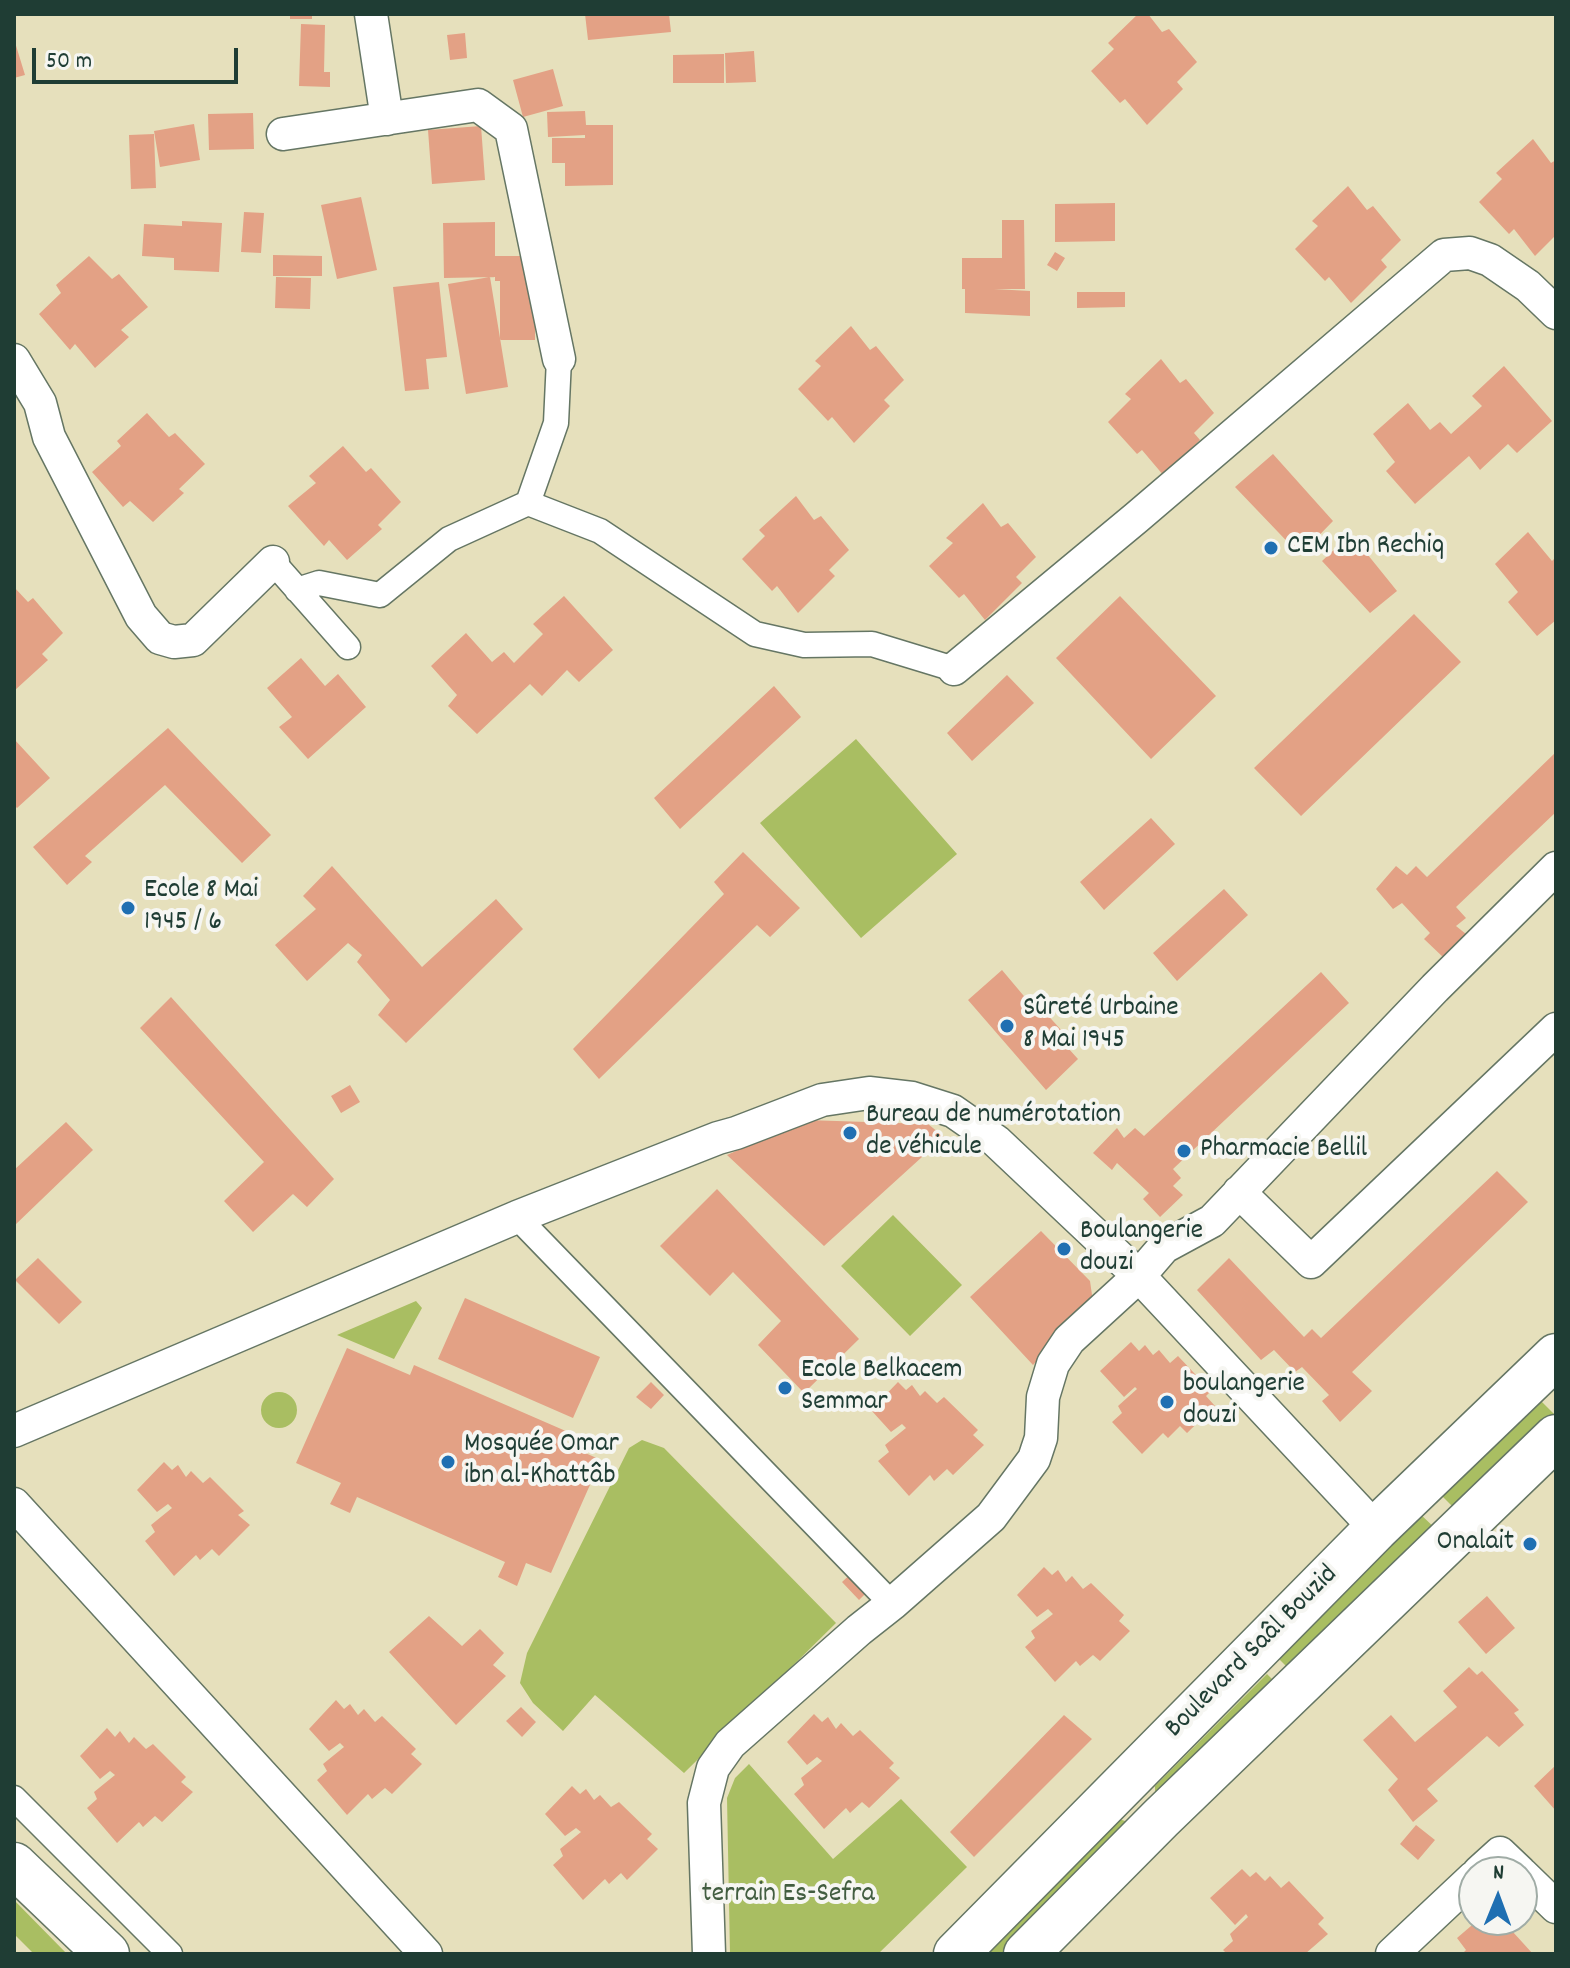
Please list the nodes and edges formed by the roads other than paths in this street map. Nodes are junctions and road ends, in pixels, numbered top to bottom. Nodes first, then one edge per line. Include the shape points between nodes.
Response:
1 (371, 14) edge
2 (387, 119) junction
3 (283, 134) dead end
4 (1556, 313) edge
5 (559, 359) joint
6 (14, 360) edge
7 (528, 503) junction
8 (273, 562) joint
9 (297, 590) junction
10 (348, 647) dead end
11 (954, 669) joint
12 (1556, 868) edge
13 (1556, 1029) edge
14 (1239, 1192) junction
15 (517, 1217) junction
16 (1139, 1276) junction
17 (1556, 1356) edge
18 (14, 1431) edge
19 (1550, 1453) edge
20 (14, 1504) edge
21 (1376, 1529) junction
22 (892, 1604) junction
23 (1124, 1783) junction
24 (14, 1798) edge
25 (1161, 1818) junction
26 (14, 1865) edge
27 (1538, 1890) edge
28 (1458, 1892) edge
29 (1556, 1907) edge
30 (107, 1954) edge
31 (170, 1954) edge
32 (426, 1954) edge
33 (709, 1954) edge
34 (956, 1954) edge
35 (1026, 1954) edge
36 (1392, 1954) edge

1 - 2 street
2 - 3 street
2 - 5 street via 478,105 511,129
4 - 11 street via 1490,260 1470,253 1444,255
5 - 7 street via 556,423
6 - 8 street via 40,403 49,437 141,616 160,638 193,640
7 - 9 street via 449,539 380,595 319,583
7 - 11 street via 600,531 755,634 804,645 872,644
8 - 9 street
9 - 10 street
12 - 14 street
13 - 14 street via 1311,1262
14 - 16 street via 1212,1221 1164,1247
15 - 16 street via 822,1100 869,1093 912,1098 953,1111 996,1141
15 - 18 street
15 - 22 street
16 - 21 street
16 - 22 street via 1069,1340 1053,1364 1034,1459 991,1517
17 - 21 main road, Boulevard Saâl Bouzid
19 - 25 main road, Boulevard Saâl Bouzid
20 - 32 street
21 - 23 main road, Boulevard Saâl Bouzid
22 - 33 street via 730,1744 713,1768 704,1803
23 - 25 main road
23 - 34 main road, Boulevard Saâl Bouzid
24 - 31 street
25 - 35 main road, Boulevard Saâl Bouzid
26 - 30 main road
27 - 29 street
28 - 36 street

